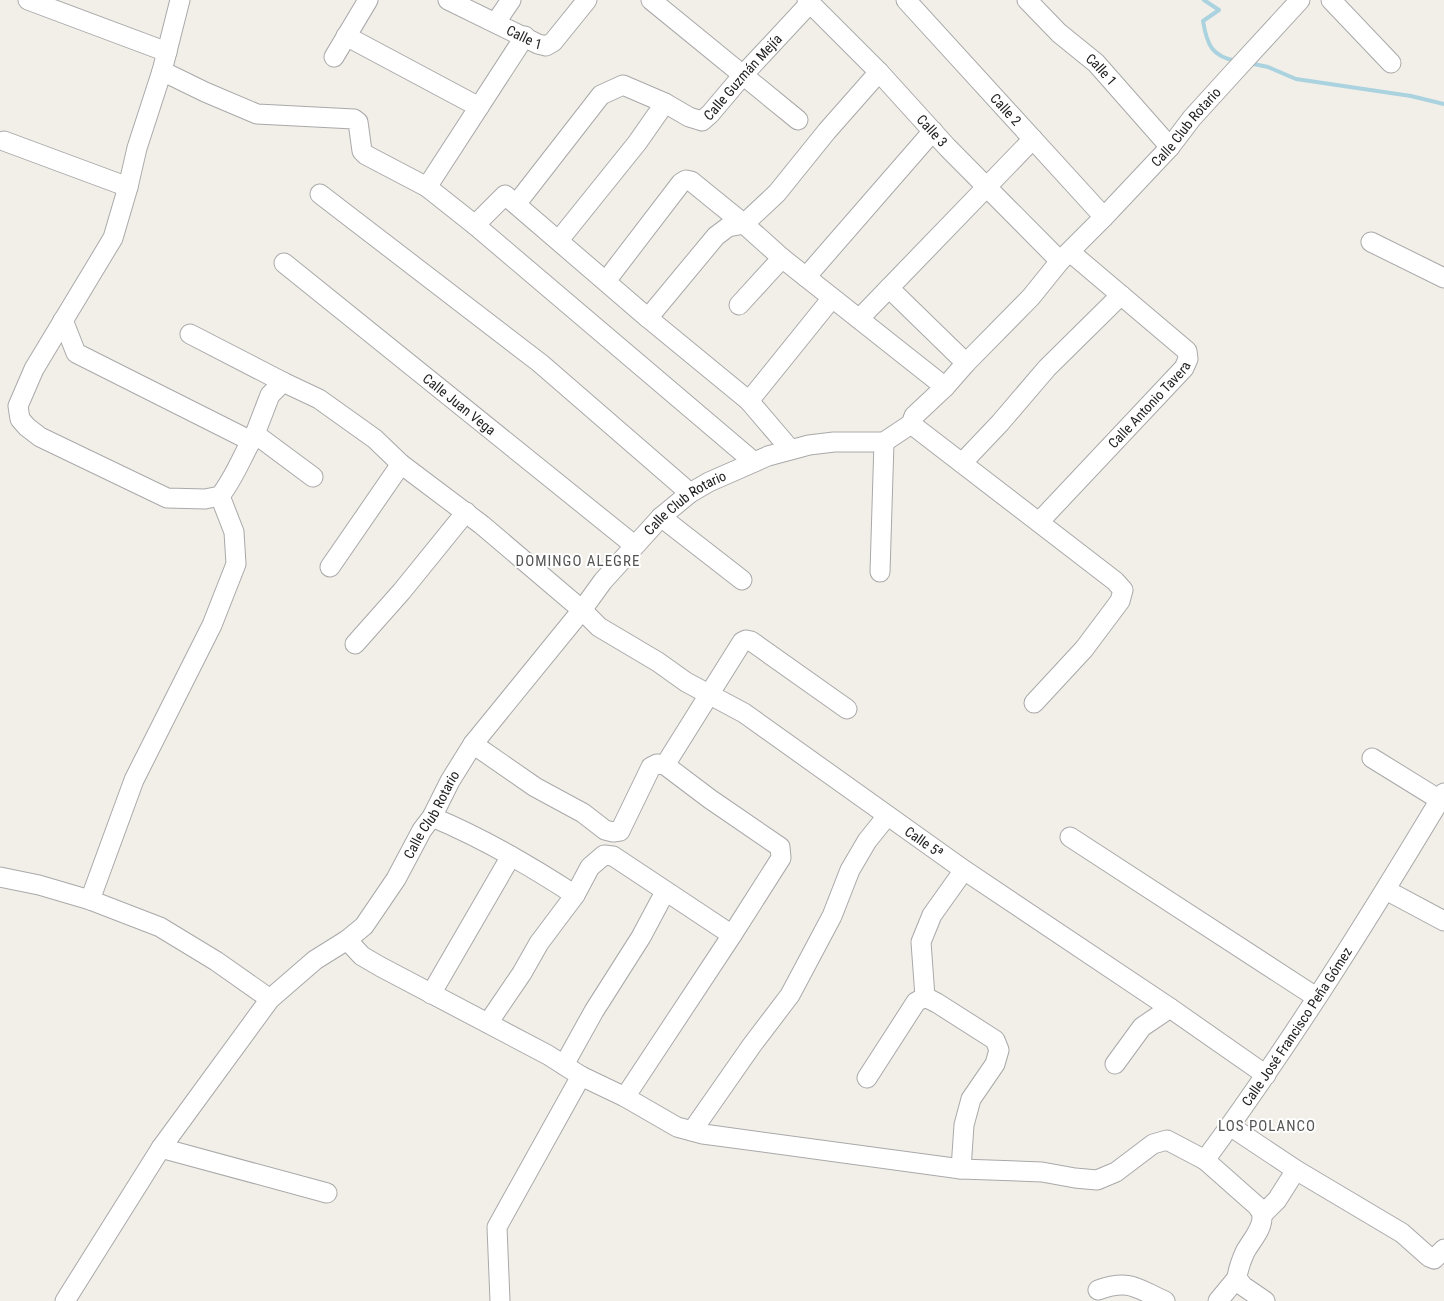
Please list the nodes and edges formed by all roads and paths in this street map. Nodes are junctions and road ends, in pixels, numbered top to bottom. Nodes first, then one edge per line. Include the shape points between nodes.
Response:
1 (28, 0) edge
2 (180, 0) edge
3 (368, 0) edge
4 (448, 0) edge
5 (511, 0) edge
6 (587, 0) edge
7 (906, 0) edge
8 (1027, 0) edge
9 (1300, 0) edge
10 (1330, 0) edge
11 (808, 2) edge
12 (661, 3) edge
13 (496, 22) junction
14 (346, 36) junction
15 (525, 36) junction
16 (167, 52) junction
17 (334, 57) dead end
18 (1391, 63) dead end
19 (162, 71) junction
20 (879, 72) junction
21 (743, 75) junction
22 (665, 103) junction
23 (479, 107) junction
24 (798, 120) dead end
25 (933, 131) junction
26 (1033, 139) junction
27 (4, 141) dead end
28 (1170, 147) junction
29 (986, 185) junction
30 (128, 187) junction
31 (427, 187) junction
32 (320, 194) dead end
33 (517, 203) junction
34 (1104, 217) junction
35 (744, 224) junction
36 (475, 225) junction
37 (559, 240) junction
38 (1371, 242) dead end
39 (1065, 257) junction
40 (782, 258) junction
41 (284, 263) dead end
42 (806, 277) junction
43 (1444, 278) edge
44 (606, 281) junction
45 (889, 288) junction
46 (1121, 295) junction
47 (832, 298) junction
48 (739, 306) dead end
49 (648, 318) junction
50 (859, 319) junction
51 (63, 320) junction
52 (190, 334) dead end
53 (966, 363) junction
54 (283, 382) junction
55 (945, 387) junction
56 (749, 401) junction
57 (911, 424) junction
58 (253, 437) junction
59 (884, 442) junction
60 (790, 449) junction
61 (754, 462) junction
62 (962, 463) junction
63 (401, 464) junction
64 (313, 477) dead end
65 (690, 493) junction
66 (220, 496) junction
67 (466, 512) junction
68 (661, 517) junction
69 (1039, 522) junction
70 (634, 545) junction
71 (330, 567) dead end
72 (880, 572) dead end
73 (742, 580) dead end
74 (582, 610) junction
75 (356, 644) dead end
76 (710, 695) junction
77 (1034, 703) dead end
78 (847, 710) dead end
79 (473, 744) junction
80 (1372, 758) dead end
81 (665, 765) junction
82 (1442, 796) edge
83 (887, 816) junction
84 (432, 817) junction
85 (613, 832) junction
86 (1070, 837) dead end
87 (604, 855) junction
88 (511, 856) junction
89 (964, 870) junction
90 (0, 877) edge
91 (1386, 890) junction
92 (665, 892) junction
93 (575, 895) junction
94 (90, 900) junction
95 (1444, 922) edge
96 (732, 935) junction
97 (347, 940) junction
98 (431, 994) junction
99 (925, 997) junction
100 (1316, 997) junction
101 (270, 999) junction
102 (1170, 1008) junction
103 (488, 1024) junction
104 (1114, 1064) dead end
105 (564, 1065) junction
106 (1266, 1075) junction
107 (581, 1076) junction
108 (867, 1078) dead end
109 (625, 1097) junction
110 (1230, 1126) junction
111 (692, 1131) junction
112 (161, 1148) junction
113 (1205, 1160) junction
114 (961, 1169) junction
115 (1296, 1170) junction
116 (327, 1193) dead end
117 (1262, 1215) junction
118 (1439, 1254) edge
119 (1237, 1278) junction
120 (1098, 1290) dead end
121 (66, 1301) edge
122 (500, 1301) edge
123 (1165, 1301) edge
124 (1218, 1301) edge
125 (1265, 1301) edge

1 - 16 street
2 - 16 street
3 - 14 street
4 - 13 street, Calle 1
5 - 13 street
6 - 15 street, Calle 1 via 553,42 546,46
7 - 26 street, Calle 2
8 - 28 street, Calle 1 via 1059,33 1096,62
9 - 28 street, Calle Club Rotario via 1192,118
10 - 18 street
11 - 20 street, Calle 3
11 - 21 street, Calle Guzmán Mejía
12 - 21 street
13 - 15 street, Calle 1
14 - 17 street
14 - 23 street
15 - 23 street
16 - 19 street
19 - 30 street
19 - 31 street via 257,114 354,119 358,122 362,151 366,155
20 - 25 street, Calle 3
20 - 35 street via 777,193
21 - 22 street, Calle Guzmán Mejía via 702,121
21 - 24 street
22 - 33 street via 623,85 601,95
22 - 37 street
23 - 31 street
25 - 29 street, Calle 3
25 - 42 street
26 - 29 street
26 - 34 street, Calle 2
27 - 30 street
28 - 34 street, Calle Club Rotario
29 - 39 street, Calle 3
29 - 45 street
30 - 51 street via 113,238
31 - 36 street
32 - 65 street via 540,363
33 - 36 street via 505,195
33 - 37 street
34 - 39 street, Calle Club Rotario
35 - 40 street
35 - 44 street via 691,181 681,182
35 - 49 street via 728,227 716,236
36 - 61 street
37 - 44 street
38 - 43 street
39 - 46 street, Calle Antonio Tavera
39 - 53 street, Calle Club Rotario
40 - 42 street
40 - 48 street
41 - 70 street, Calle Juan Vega
42 - 47 street
44 - 49 street
45 - 50 street
45 - 53 street
46 - 62 street via 1047,368
46 - 69 street, Calle Antonio Tavera via 1187,351 1188,359 1184,368
47 - 50 street
47 - 56 street
49 - 56 street
50 - 55 street
51 - 58 street via 76,353
51 - 66 street via 34,369 18,406 20,419 27,427 57,446 168,498
52 - 54 street, Calle 5ª
53 - 55 street, Calle Club Rotario
54 - 58 street via 270,395
54 - 63 street, Calle 5ª via 335,410 375,439
55 - 57 street, Calle Club Rotario via 914,416
56 - 60 street
57 - 59 street, Calle Club Rotario
57 - 62 street
58 - 64 street
58 - 66 street
59 - 60 street, Calle Club Rotario via 834,442
59 - 72 street
60 - 61 street, Calle Club Rotario
61 - 65 street, Calle Club Rotario
62 - 69 street
63 - 67 street, Calle 5ª
63 - 71 street
65 - 68 street, Calle Club Rotario
66 - 94 street via 234,532 236,564 212,625 134,780
67 - 74 street, Calle 5ª
67 - 75 street
68 - 70 street, Calle Club Rotario
68 - 73 street
69 - 77 street via 1116,581 1123,590 1120,602 1084,649
70 - 74 street, Calle Club Rotario
74 - 76 street, Calle 5ª via 599,627
74 - 79 street, Calle Club Rotario
76 - 78 street via 746,640
76 - 81 street
76 - 83 street, Calle 5ª via 744,713
79 - 84 street, Calle Club Rotario
79 - 85 street via 535,787
80 - 82 street
81 - 85 street via 651,767 620,831
81 - 96 street via 780,847 781,858
82 - 91 street, Calle José Francisco Peña Gómez
83 - 89 street, Calle 5ª
83 - 111 street via 850,870 832,916 790,995
84 - 88 street
84 - 97 street, Calle Club Rotario via 364,926
85 - 87 street
86 - 100 street
87 - 92 street via 613,856
87 - 93 street via 590,867
88 - 93 street
88 - 98 street
89 - 99 street via 932,915 920,942
89 - 102 street, Calle 5ª
90 - 94 street
91 - 95 street
91 - 100 street, Calle José Francisco Peña Gómez
92 - 96 street
92 - 105 street
93 - 103 street
94 - 101 street via 160,927
96 - 109 street
97 - 98 street via 362,956
97 - 101 street, Calle Club Rotario via 315,960
98 - 103 street
99 - 108 street via 916,1002
99 - 114 street via 995,1040 999,1050 995,1064 972,1099 964,1125
100 - 106 street, Calle José Francisco Peña Gómez
101 - 112 street, Calle Club Rotario
102 - 104 street via 1142,1027
102 - 106 street, Calle 5ª
103 - 105 street
105 - 107 street
106 - 110 street, Calle José Francisco Peña Gómez
107 - 109 street
107 - 122 street via 497,1226
109 - 111 street
110 - 113 street, Calle José Francisco Peña Gómez
110 - 115 street
111 - 114 street
112 - 116 street
112 - 121 street, Calle Club Rotario
113 - 114 street via 1167,1140 1153,1144 1116,1172 1097,1180 1042,1172
113 - 117 street via 1257,1206
115 - 117 street via 1277,1200
115 - 118 street via 1402,1233 1429,1257
117 - 119 street via 1262,1223 1246,1250
119 - 124 street
119 - 125 street
120 - 123 street via 1129,1284

